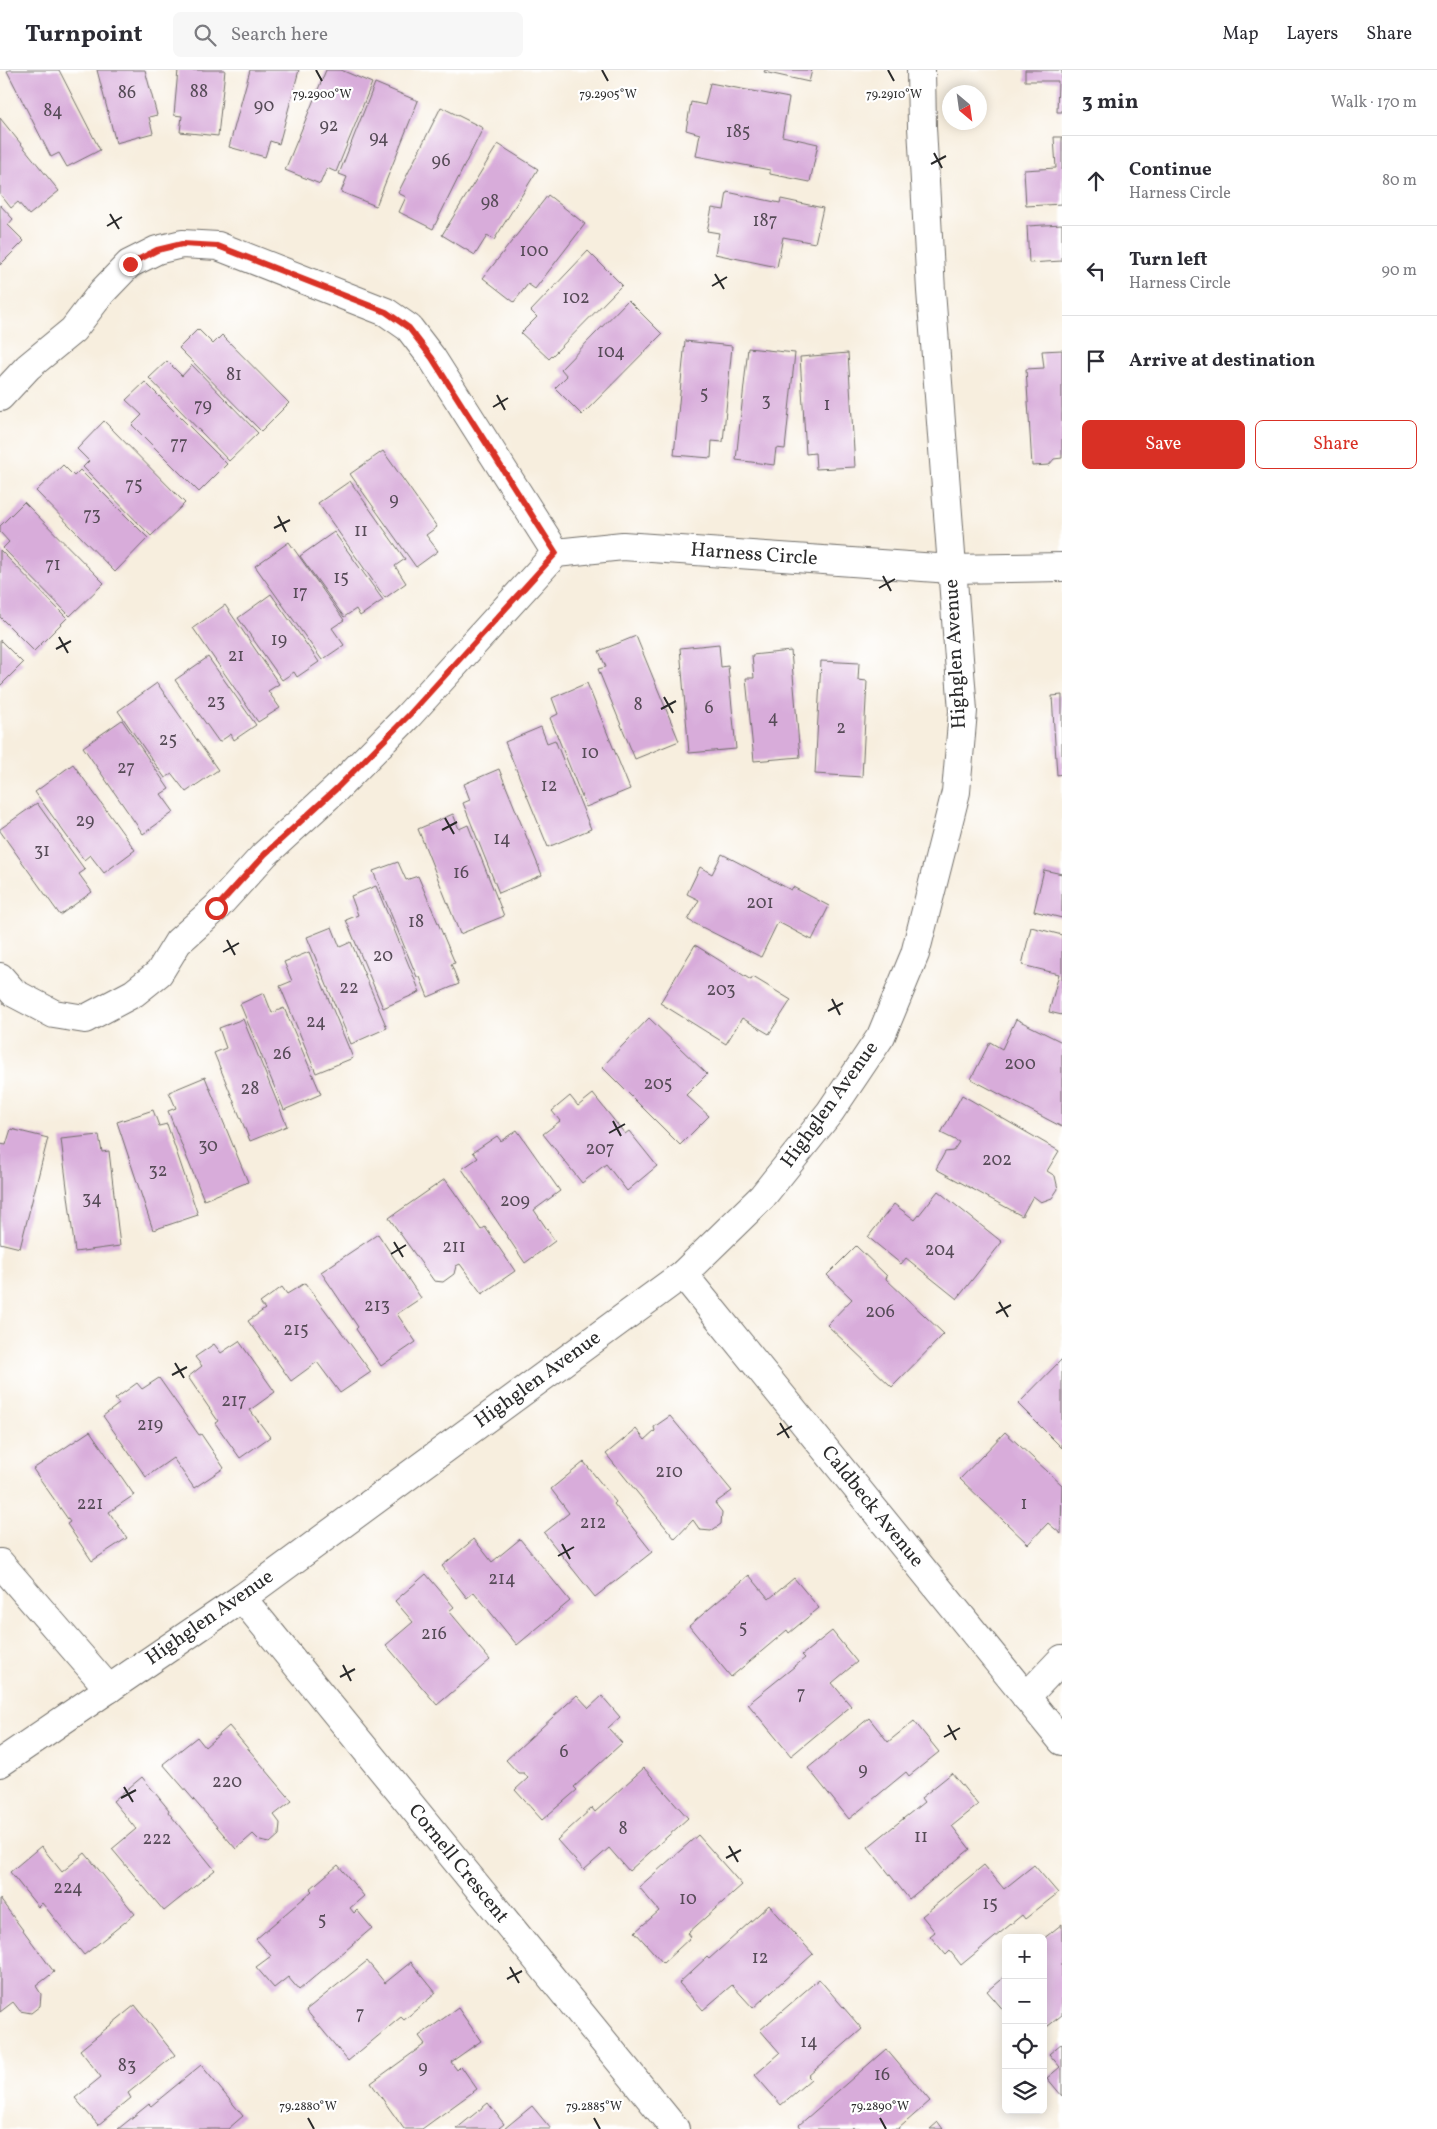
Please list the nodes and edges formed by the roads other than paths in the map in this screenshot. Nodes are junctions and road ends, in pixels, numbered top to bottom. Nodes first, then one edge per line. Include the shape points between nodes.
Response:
1 (921, 70) edge
2 (0, 396) edge
3 (556, 553) junction
4 (1062, 567) edge
5 (951, 569) junction
6 (0, 977) edge
7 (683, 1274) junction
8 (0, 1563) edge
9 (242, 1598) junction
10 (1062, 1659) edge
11 (109, 1689) junction
12 (1026, 1697) junction
13 (1062, 1741) edge
14 (0, 1763) edge
15 (675, 2129) edge

1 - 5 street, Highglen Avenue via 931,282
2 - 3 street via 72,330 102,292 130,264 157,250 182,244 218,246 386,312 409,328 432,358
3 - 5 street, Harness Circle via 623,546
3 - 6 street via 409,715 336,789 265,854 216,908 178,942 159,973 134,993 85,1020 54,1014 14,993
4 - 5 street, Harness Circle
5 - 7 street, Highglen Avenue via 963,711 956,792 915,954 881,1036 830,1112 762,1197
7 - 9 street, Highglen Avenue
7 - 12 street, Caldbeck Avenue
8 - 11 street
9 - 11 street, Highglen Avenue
9 - 15 street, Cornell Crescent
10 - 12 street
11 - 14 street, Highglen Avenue
12 - 13 street, Caldbeck Avenue

